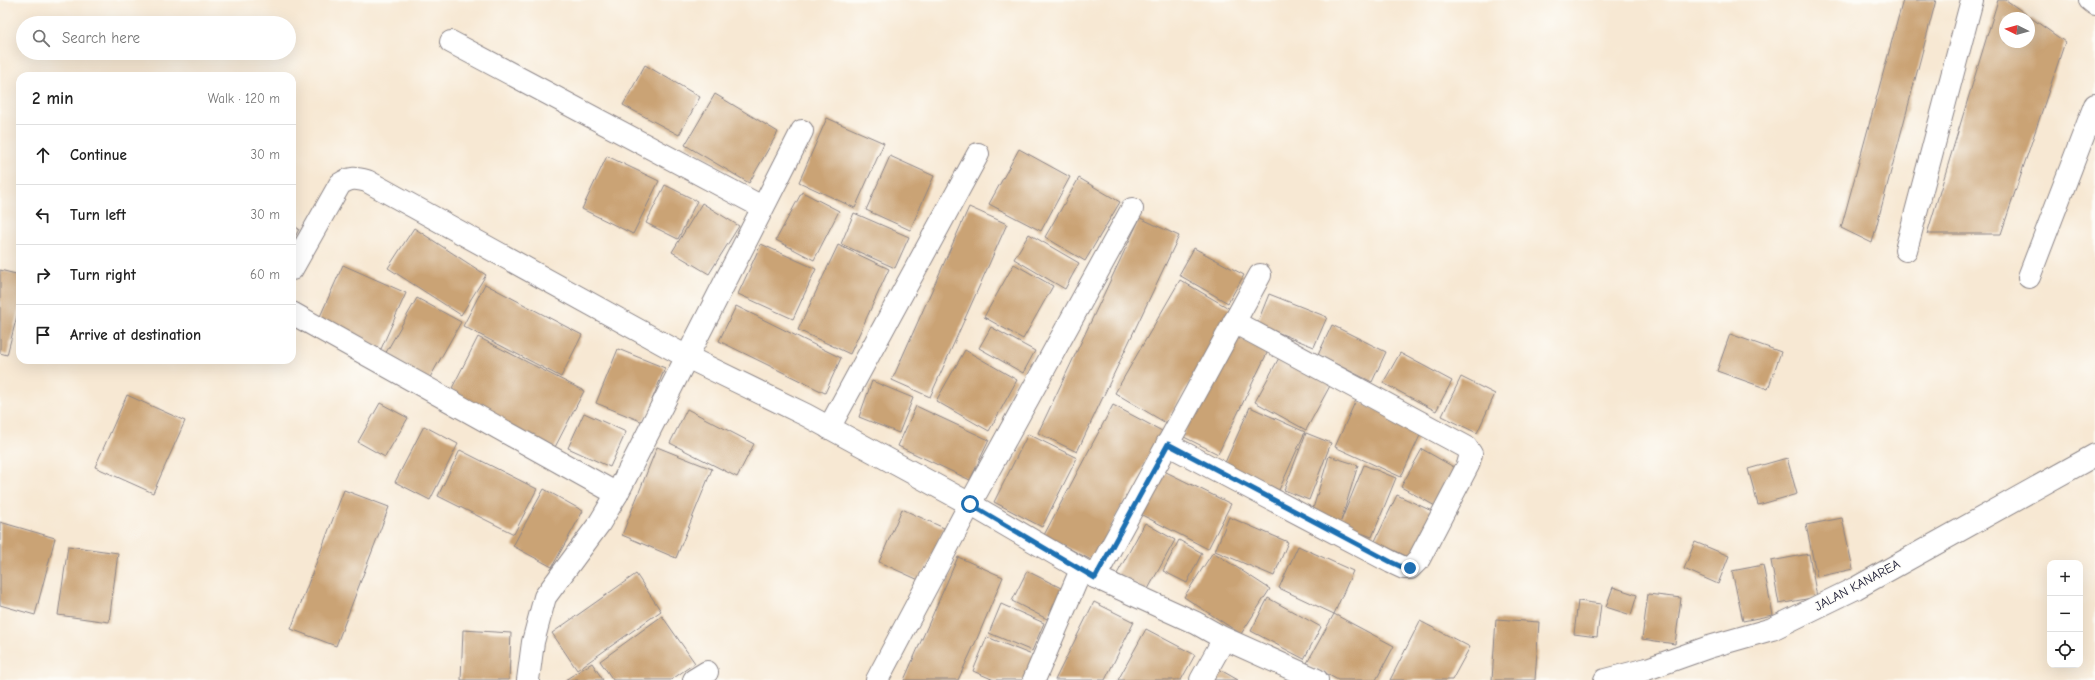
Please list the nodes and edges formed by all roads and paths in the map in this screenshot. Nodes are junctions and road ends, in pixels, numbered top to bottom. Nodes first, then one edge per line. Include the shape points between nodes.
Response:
1 (1972, 0) edge
2 (2090, 0) edge
3 (2095, 4) edge
4 (451, 42) dead end
5 (2095, 105) edge
6 (802, 131) dead end
7 (978, 154) dead end
8 (762, 207) junction
9 (1132, 209) dead end
10 (1906, 250) dead end
11 (296, 262) edge
12 (1260, 275) dead end
13 (2029, 277) dead end
14 (296, 315) edge
15 (1234, 322) junction
16 (687, 356) junction
17 (829, 428) junction
18 (1168, 444) junction
19 (2095, 455) edge
20 (617, 494) junction
21 (970, 504) junction
22 (1088, 574) junction
23 (1224, 638) junction
24 (528, 680) edge
25 (877, 680) edge
26 (1034, 680) edge
27 (1201, 680) edge
28 (1318, 680) edge
29 (1605, 680) edge

1 - 10 street
2 - 3 street
4 - 8 street
5 - 13 street
6 - 8 street
7 - 17 street
8 - 16 street
9 - 21 street
11 - 16 street via 340,184 349,178 356,178 367,181
12 - 15 street
14 - 20 street
15 - 18 street
15 - 18 street via 1466,447 1471,454 1468,465 1419,559 1410,568 1404,568
16 - 17 street
16 - 20 street
17 - 21 street
18 - 22 street
19 - 29 street, JALAN KANAREA via 1856,588 1772,629
20 - 24 street via 599,524 545,597 533,642
21 - 22 street
21 - 25 street
22 - 23 street
22 - 26 street
23 - 27 street
23 - 28 street

